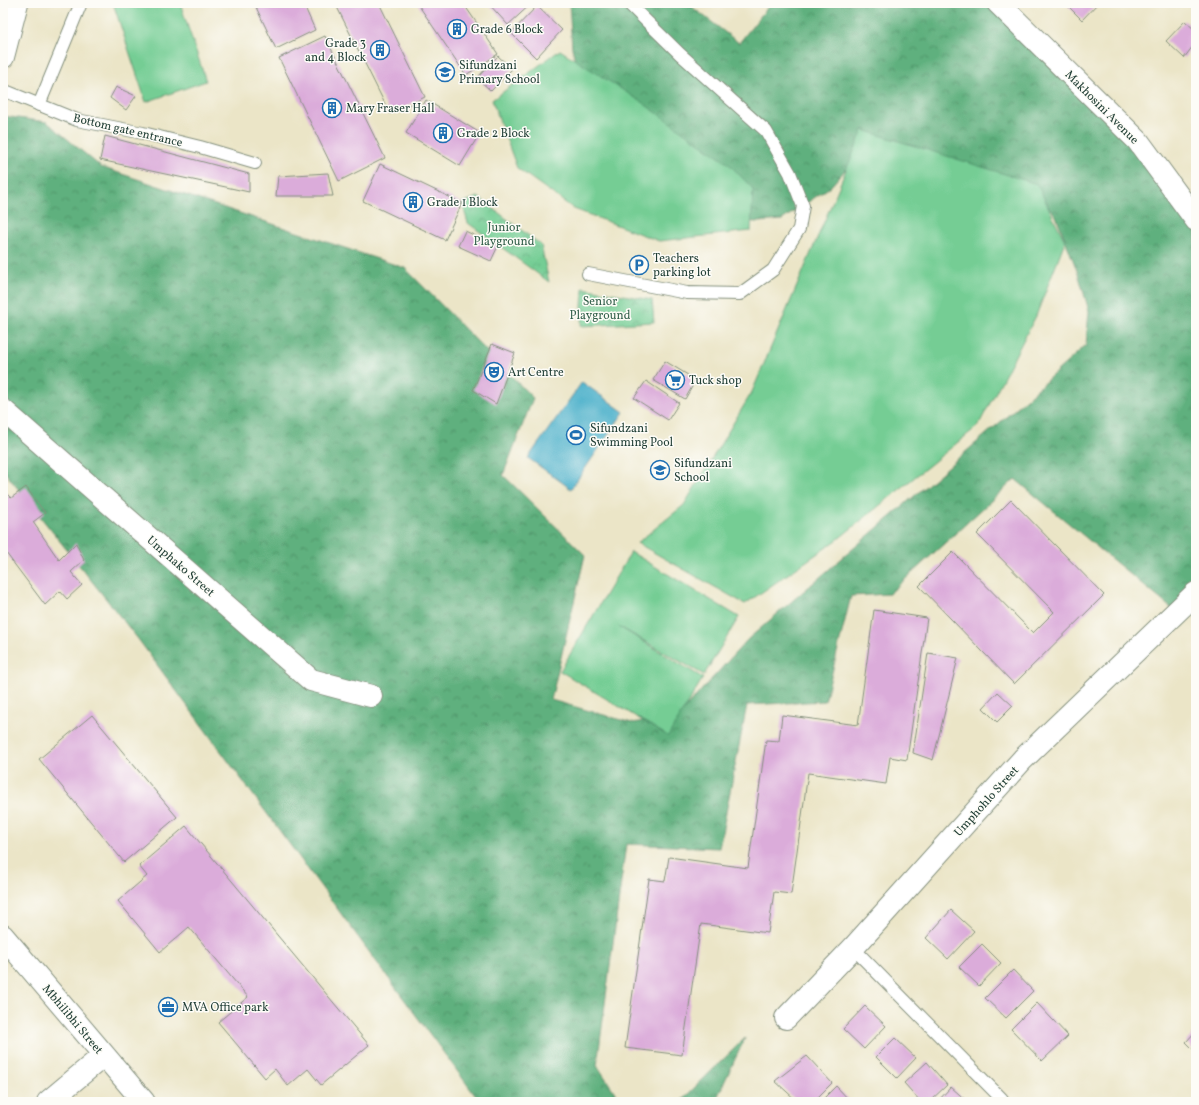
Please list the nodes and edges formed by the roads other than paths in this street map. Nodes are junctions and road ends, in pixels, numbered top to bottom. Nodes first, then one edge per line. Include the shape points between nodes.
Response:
1 (18, 3) edge
2 (81, 3) edge
3 (628, 3) edge
4 (998, 3) edge
5 (3, 57) edge
6 (3, 90) edge
7 (39, 105) junction
8 (254, 163) dead end
9 (1196, 220) edge
10 (588, 274) dead end
11 (3, 410) edge
12 (1196, 593) edge
13 (371, 696) dead end
14 (3, 936) edge
15 (853, 948) junction
16 (786, 1018) dead end
17 (103, 1056) junction
18 (1002, 1099) dead end
19 (48, 1102) edge
20 (144, 1102) edge

1 - 5 street
2 - 7 lane
3 - 10 lane via 680,54 766,131 790,174 803,206 798,229 773,270 740,294 687,293
4 - 9 street, Makhosini Avenue via 1138,141
6 - 7 lane, Bottom gate entrance
7 - 8 lane, Bottom gate entrance via 77,120 157,136
11 - 13 street, Umphako Street via 311,680
12 - 15 street, Umphohlo Street via 1023,759
14 - 17 street, Mbhilibhi Street
15 - 16 street, Umphohlo Street
15 - 18 lane
17 - 19 street
17 - 20 street, Mbhilibhi Street

